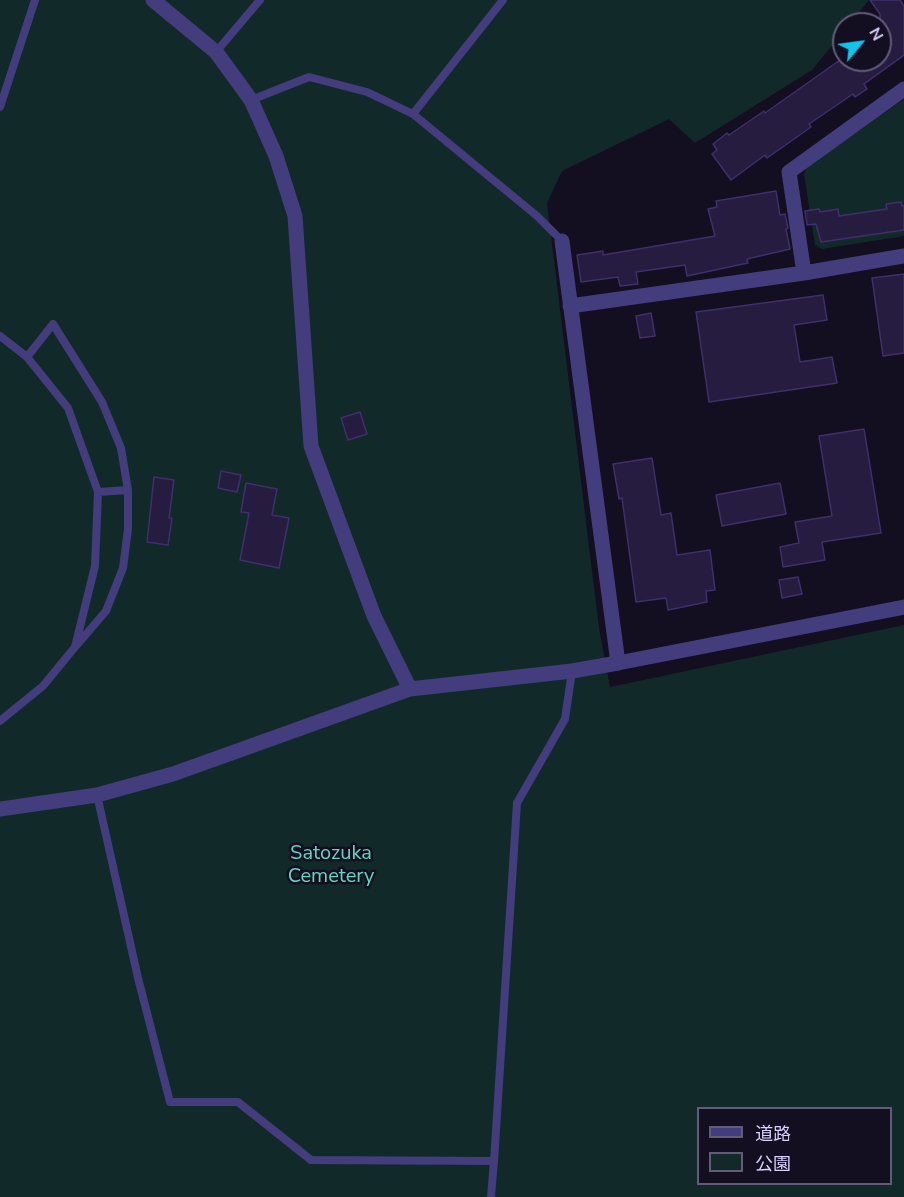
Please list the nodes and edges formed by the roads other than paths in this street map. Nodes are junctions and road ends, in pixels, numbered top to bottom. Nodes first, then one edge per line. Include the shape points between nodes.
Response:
1 (35, 0) edge
2 (153, 0) edge
3 (260, 0) edge
4 (503, 0) edge
5 (216, 52) junction
6 (904, 89) edge
7 (251, 100) junction
8 (0, 107) edge
9 (413, 114) junction
10 (562, 241) joint
11 (904, 256) edge
12 (804, 273) junction
13 (570, 306) junction
14 (0, 336) edge
15 (27, 357) junction
16 (128, 490) junction
17 (98, 492) junction
18 (904, 607) edge
19 (75, 647) junction
20 (618, 663) junction
21 (572, 671) junction
22 (410, 689) junction
23 (0, 721) edge
24 (97, 795) junction
25 (0, 808) edge
26 (494, 1161) junction
27 (491, 1197) edge

1 - 8 lane
2 - 5 street
3 - 5 lane
4 - 9 lane
5 - 7 street
6 - 12 street via 789,172
7 - 9 lane via 309,77 368,92
7 - 22 street via 276,156 295,216 311,446 374,616
9 - 10 lane
10 - 13 street
11 - 12 street
12 - 13 street
13 - 20 street
14 - 15 lane
15 - 16 lane via 53,324 102,402 121,448
15 - 17 lane via 68,408
16 - 17 lane
16 - 19 lane via 123,568 106,611
17 - 19 lane via 95,566
18 - 20 street
19 - 23 lane via 43,686
20 - 21 street
21 - 22 street
21 - 26 lane via 565,719 517,803
22 - 24 street via 173,774
24 - 25 street
24 - 26 lane via 170,1102 238,1102 311,1160
26 - 27 lane

